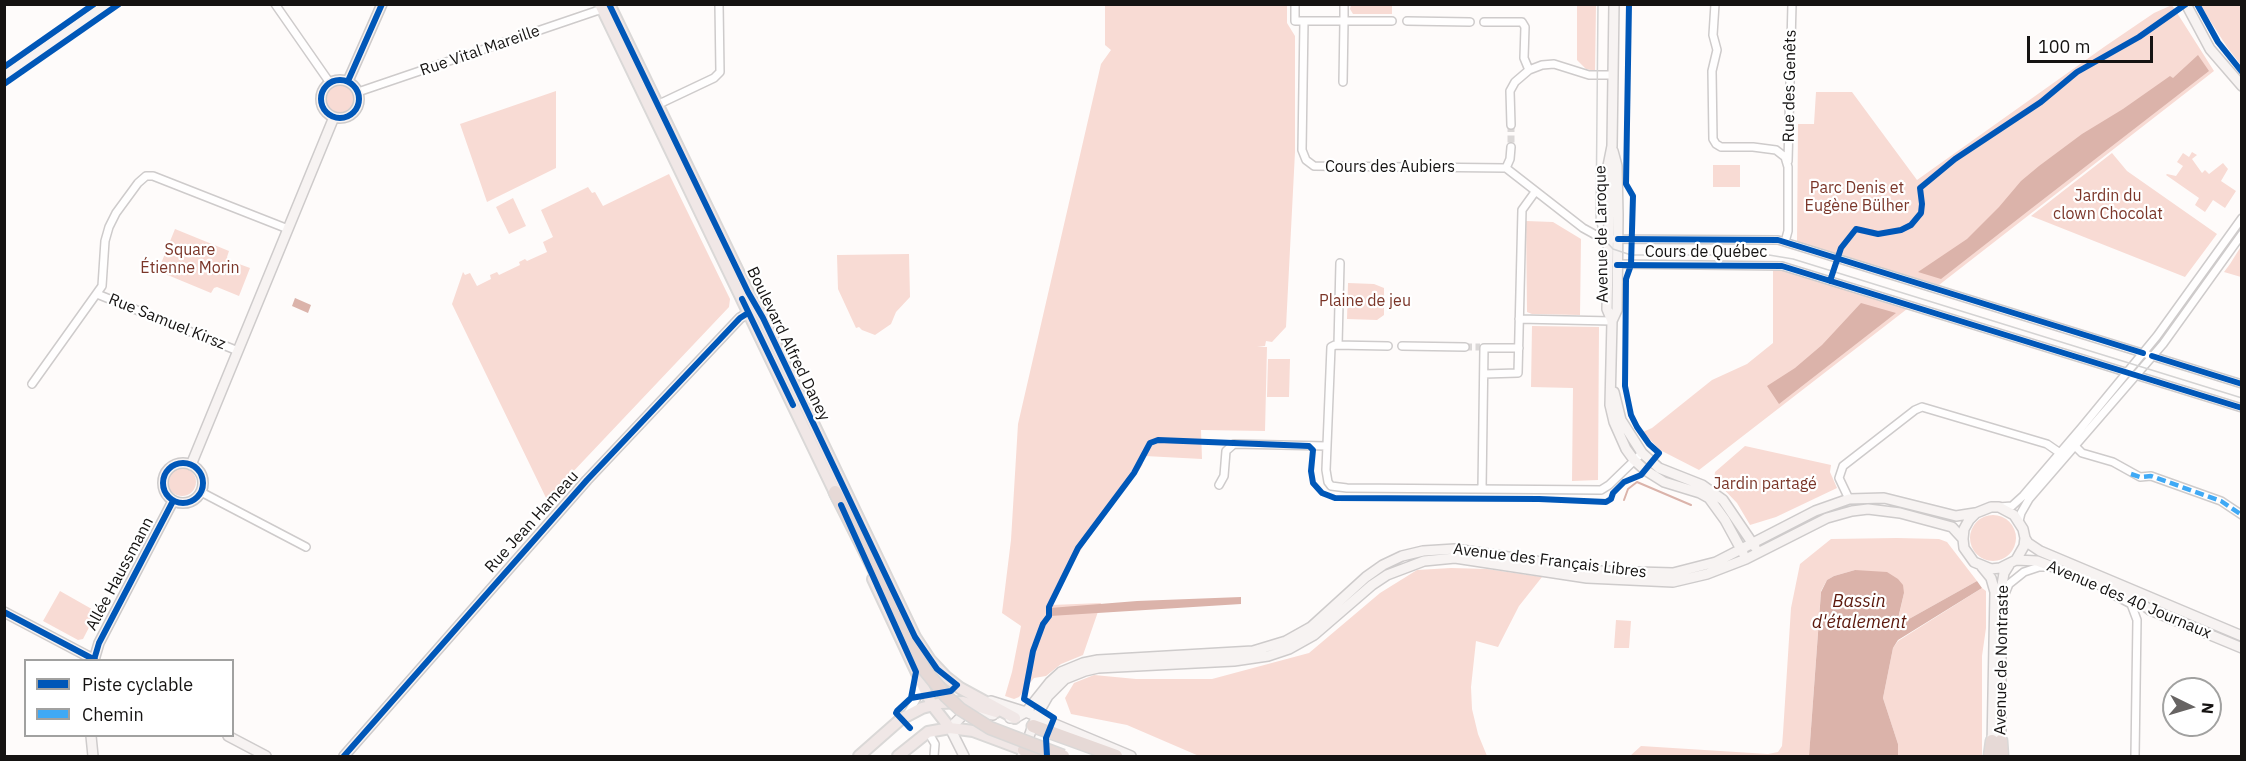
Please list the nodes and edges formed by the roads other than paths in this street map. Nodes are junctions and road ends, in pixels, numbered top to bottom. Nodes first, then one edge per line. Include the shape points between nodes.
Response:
1 (107, 4) edge
2 (275, 4) edge
3 (382, 4) edge
4 (719, 4) edge
5 (1295, 4) edge
6 (1344, 4) edge
7 (1614, 4) edge
8 (1714, 4) edge
9 (1792, 4) edge
10 (2186, 4) edge
11 (604, 6) edge
12 (1304, 21) junction
13 (1344, 21) junction
14 (1392, 21) dead end
15 (1407, 21) dead end
16 (1470, 22) dead end
17 (1484, 22) dead end
18 (1529, 70) junction
19 (1613, 75) junction
20 (4, 76) edge
21 (348, 81) junction
22 (1343, 82) dead end
23 (330, 83) junction
24 (2241, 86) edge
25 (358, 92) junction
26 (657, 105) junction
27 (334, 117) junction
28 (1511, 125) tunnel mouth
29 (1511, 147) tunnel mouth
30 (1788, 167) junction
31 (1506, 168) junction
32 (1535, 192) junction
33 (2241, 218) edge
34 (288, 229) junction
35 (2241, 234) edge
36 (1613, 239) junction
37 (1785, 242) junction
38 (1608, 256) junction
39 (1340, 263) dead end
40 (1617, 265) junction
41 (97, 294) junction
42 (751, 297) junction
43 (748, 313) junction
44 (1519, 320) junction
45 (1612, 321) junction
46 (1338, 345) junction
47 (1388, 346) dead end
48 (1402, 346) dead end
49 (1465, 347) tunnel mouth
50 (1518, 348) junction
51 (238, 351) junction
52 (2144, 353) junction
53 (2152, 356) junction
54 (2127, 372) junction
55 (1484, 374) junction
56 (2136, 375) junction
57 (1611, 381) junction
58 (32, 384) dead end
59 (2241, 384) edge
60 (801, 399) junction
61 (2241, 408) edge
62 (1327, 446) junction
63 (2076, 447) junction
64 (1642, 453) junction
65 (2060, 453) junction
66 (1634, 460) junction
67 (191, 465) junction
68 (1219, 485) dead end
69 (1482, 489) junction
70 (201, 492) junction
71 (836, 492) junction
72 (1850, 500) junction
73 (173, 501) junction
74 (1999, 507) junction
75 (1976, 513) junction
76 (2241, 515) edge
77 (2019, 521) junction
78 (2025, 538) junction
79 (1963, 539) junction
80 (1753, 544) junction
81 (306, 547) dead end
82 (1744, 554) junction
83 (1758, 554) junction
84 (2012, 562) junction
85 (1982, 567) junction
86 (2052, 567) junction
87 (2080, 579) junction
88 (2002, 608) junction
89 (4, 612) edge
90 (2241, 636) edge
91 (2241, 648) edge
92 (92, 659) edge
93 (94, 659) edge
94 (918, 677) junction
95 (982, 699) junction
96 (932, 705) junction
97 (1026, 712) junction
98 (906, 716) junction
99 (1015, 718) junction
100 (1034, 721) junction
101 (950, 728) junction
102 (928, 732) junction
103 (91, 737) edge
104 (232, 737) edge
105 (1997, 741) junction
106 (1023, 753) edge
107 (93, 756) edge
108 (266, 756) edge
109 (344, 756) edge
110 (859, 756) edge
111 (897, 756) edge
112 (934, 756) edge
113 (963, 756) edge
114 (1044, 756) edge
115 (1064, 756) edge
116 (1116, 756) edge
117 (1131, 756) edge
118 (1992, 756) edge
119 (2001, 756) edge
120 (2135, 756) edge

1 - 20 street
2 - 23 street
3 - 21 street
4 - 26 street via 720,72
5 - 12 street via 1295,21
6 - 13 street
7 - 19 street, Avenue de Laroque
8 - 30 street, Rue des Genêts via 1717,54 1712,70 1713,139 1721,147 1753,147 1781,153
9 - 30 street, Rue des Genêts
10 - 24 street via 2210,49
11 - 25 street, Rue Vital Mareille
11 - 26 main road, Boulevard Alfred Daney
11 - 43 main road, Boulevard Alfred Daney
12 - 13 street
12 - 31 street, Cours des Aubiers via 1302,150 1314,166
13 - 14 street
13 - 22 street
15 - 16 street
17 - 18 street via 1522,22 1524,58
18 - 19 street via 1554,64 1589,75
18 - 28 street via 1510,91
19 - 36 street, Avenue de Laroque via 1612,146 1617,166
21 - 23 street
21 - 25 street
23 - 27 street via 323,92 322,103
25 - 27 street via 359,104 352,113
26 - 42 main road, Boulevard Alfred Daney
27 - 34 street
29 - 31 street
30 - 37 street, Rue des Genêts
31 - 32 street
32 - 36 street via 1590,233
32 - 44 street via 1521,210
33 - 52 street
34 - 41 street via 146,176 109,227 104,280
34 - 51 street
35 - 53 street
36 - 37 street, Cours de Québec
36 - 38 street, Avenue de Laroque
36 - 40 street, Avenue de Laroque
37 - 52 street, Cours de Québec
38 - 40 street
38 - 45 street, Avenue de Laroque via 1607,309
39 - 46 street
40 - 45 street, Avenue de Laroque via 1617,310
40 - 54 street, Cours de Québec via 1782,266
41 - 51 street, Rue Samuel Kirsz
41 - 58 street
42 - 43 street
42 - 60 main road, Boulevard Alfred Daney
43 - 60 street via 758,320
43 - 71 main road, Boulevard Alfred Daney
43 - 109 street, Rue Jean Hameau via 587,480
44 - 45 street
44 - 50 street
45 - 57 street, Avenue de Laroque
46 - 47 street
46 - 62 street via 1330,351
48 - 49 street
50 - 55 street via 1518,374
50 - 55 street via 1482,347
51 - 67 street
52 - 53 street, Cours de Québec
52 - 54 street
53 - 56 street
53 - 59 street, Cours de Québec
54 - 56 street, Cours de Québec
54 - 65 street
55 - 69 street
56 - 61 street, Cours de Québec
56 - 63 street
57 - 64 street, Avenue de Laroque via 1621,420
57 - 66 street, Avenue de Laroque via 1614,422
60 - 95 main road, Boulevard Alfred Daney via 915,637 937,669
62 - 68 street via 1234,444 1226,451 1224,476
62 - 69 street via 1327,477 1336,488
63 - 76 street via 2131,474 2151,476 2221,501
63 - 77 street via 2025,505
64 - 66 street
64 - 80 street, Avenue de Laroque via 1667,472 1713,491 1724,500
65 - 72 street via 2047,444 1922,407 1843,466 1839,478
65 - 74 street via 2019,500 2012,506
66 - 69 street via 1601,490
66 - 82 street, Avenue de Laroque via 1664,482 1709,498
67 - 70 street via 201,473
67 - 73 street via 180,463 165,473 162,485
70 - 73 street via 192,502
70 - 81 street
71 - 94 main road, Boulevard Alfred Daney
71 - 115 highway, bridge via 924,669 946,696 990,728
72 - 75 street, Avenue des Français Libres via 1884,498 1956,516
72 - 80 street, Avenue des Français Libres via 1815,511
73 - 93 street, Allée Haussmann
74 - 75 street
74 - 77 street
75 - 79 street via 1964,529
77 - 78 street
78 - 84 street
78 - 90 street, Avenue des 40 Journaux via 2040,551
79 - 83 street, Avenue des Français Libres via 1947,526 1868,509 1822,520
79 - 85 street via 1968,556
80 - 82 street, Avenue des Français Libres
80 - 83 street, Avenue de Laroque
82 - 83 street, Avenue des Français Libres
82 - 97 street, Avenue des Français Libres via 1673,573 1601,571 1455,549 1410,554 1383,565 1311,627 1286,641 1252,651 1083,663 1061,672
82 - 100 street, Avenue des Français Libres via 1707,574 1672,582 1587,578 1455,558 1424,561 1387,575 1333,621 1289,649 1234,661 1084,670 1056,687
84 - 85 street via 1991,569
84 - 86 street, Avenue des 40 Journaux via 2030,559
84 - 88 street, Avenue de Nontraste via 2003,577
85 - 105 street, Avenue de Nontraste via 1995,592
86 - 87 street, Avenue des 40 Journaux
86 - 88 street via 2039,567 2014,579 2007,587
87 - 91 street, Avenue des 40 Journaux via 2137,600 2150,610
87 - 120 street via 2131,604 2138,625
88 - 105 street, Avenue de Nontraste
89 - 92 street
94 - 96 main road, Boulevard Alfred Daney
94 - 98 street via 918,696
95 - 97 street
95 - 99 main road, Boulevard Alfred Daney
96 - 98 main road
96 - 99 main road via 963,702
96 - 101 main road, Boulevard Alfred Daney
97 - 99 street, Avenue des Français Libres
97 - 100 street
98 - 110 main road
99 - 100 main road
99 - 101 street via 969,714
100 - 106 street, Avenue des Français Libres
100 - 116 highway
100 - 117 street
101 - 102 main road
101 - 106 main road via 973,731
101 - 113 street
102 - 111 main road
102 - 112 street via 935,744
103 - 107 street
104 - 108 street
105 - 118 highway
105 - 119 highway
106 - 114 highway

